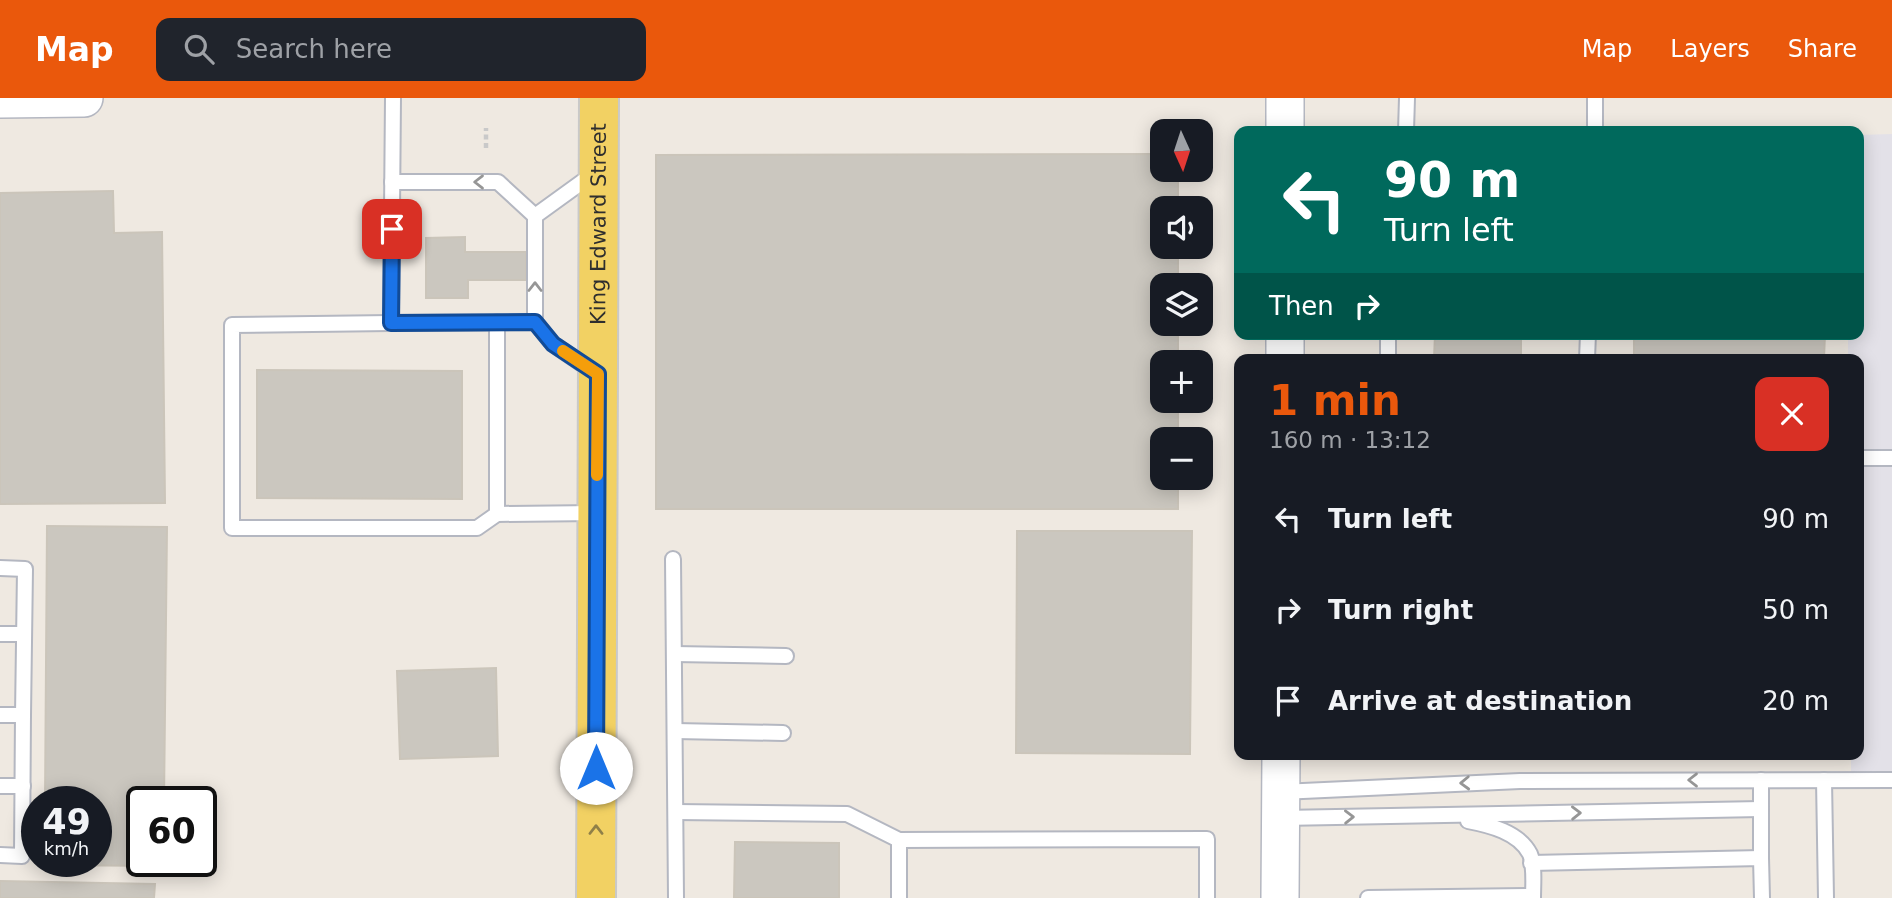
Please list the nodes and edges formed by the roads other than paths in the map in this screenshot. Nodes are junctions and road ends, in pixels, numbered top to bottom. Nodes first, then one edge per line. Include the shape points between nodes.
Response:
1 (84, 98) edge
2 (393, 98) edge
3 (599, 98) edge
4 (1285, 98) edge
5 (1407, 98) edge
6 (1595, 98) edge
7 (0, 99) edge
8 (1285, 126) edge
9 (1406, 126) edge
10 (1595, 126) edge
11 (599, 171) junction
12 (392, 183) junction
13 (534, 216) junction
14 (497, 322) junction
15 (535, 322) junction
16 (391, 323) junction
17 (598, 374) junction
18 (1864, 458) edge
19 (1892, 458) edge
20 (597, 513) junction
21 (497, 514) junction
22 (673, 559) dead end
23 (0, 568) edge
24 (0, 634) edge
25 (24, 634) junction
26 (674, 654) junction
27 (786, 656) dead end
28 (0, 715) edge
29 (23, 715) junction
30 (675, 731) junction
31 (783, 733) dead end
32 (1280, 760) edge
33 (1761, 780) junction
34 (1824, 780) junction
35 (1892, 780) edge
36 (0, 786) edge
37 (21, 786) edge
38 (23, 786) edge
39 (1280, 805) junction
40 (1761, 809) junction
41 (676, 812) junction
42 (1438, 816) junction
43 (899, 840) junction
44 (0, 855) edge
45 (21, 856) edge
46 (1761, 858) junction
47 (1531, 863) junction
48 (1533, 897) edge
49 (596, 898) edge
50 (676, 898) edge
51 (899, 898) edge
52 (1207, 898) edge
53 (1280, 898) edge
54 (1368, 898) edge
55 (1762, 898) edge
56 (1826, 898) edge

1 - 7 street
2 - 12 lane
3 - 11 main road, King Edward Street
4 - 8 street
5 - 9 lane
6 - 10 lane
11 - 13 lane
11 - 17 main road, King Edward Street
13 -> 12 lane via 498,182
12 - 16 lane
15 -> 13 lane
14 - 15 lane
14 - 16 lane
14 - 21 lane
15 - 17 lane via 553,344
16 - 21 lane via 232,325 232,528 477,528
17 - 20 main road, King Edward Street
18 - 19 lane
20 - 21 lane
49 -> 20 main road, King Edward Street
22 - 26 lane
23 - 25 lane via 25,569
24 - 25 lane
25 - 29 lane
26 - 27 lane
26 - 30 lane
28 - 29 lane
29 - 38 lane
30 - 31 lane
30 - 41 lane
32 - 39 street
33 - 34 lane
33 -> 39 lane via 1520,781
33 - 40 lane
34 - 35 lane
34 - 56 lane
36 - 37 lane
39 -> 42 lane
39 - 53 street
42 -> 40 lane
40 - 46 lane
41 - 43 lane via 847,814
41 - 50 lane
42 - 47 lane via 1483,824 1517,837
43 - 51 lane
43 - 52 lane via 1207,839
44 - 45 lane
46 - 47 lane
46 - 55 lane
47 - 48 lane
48 - 54 lane

